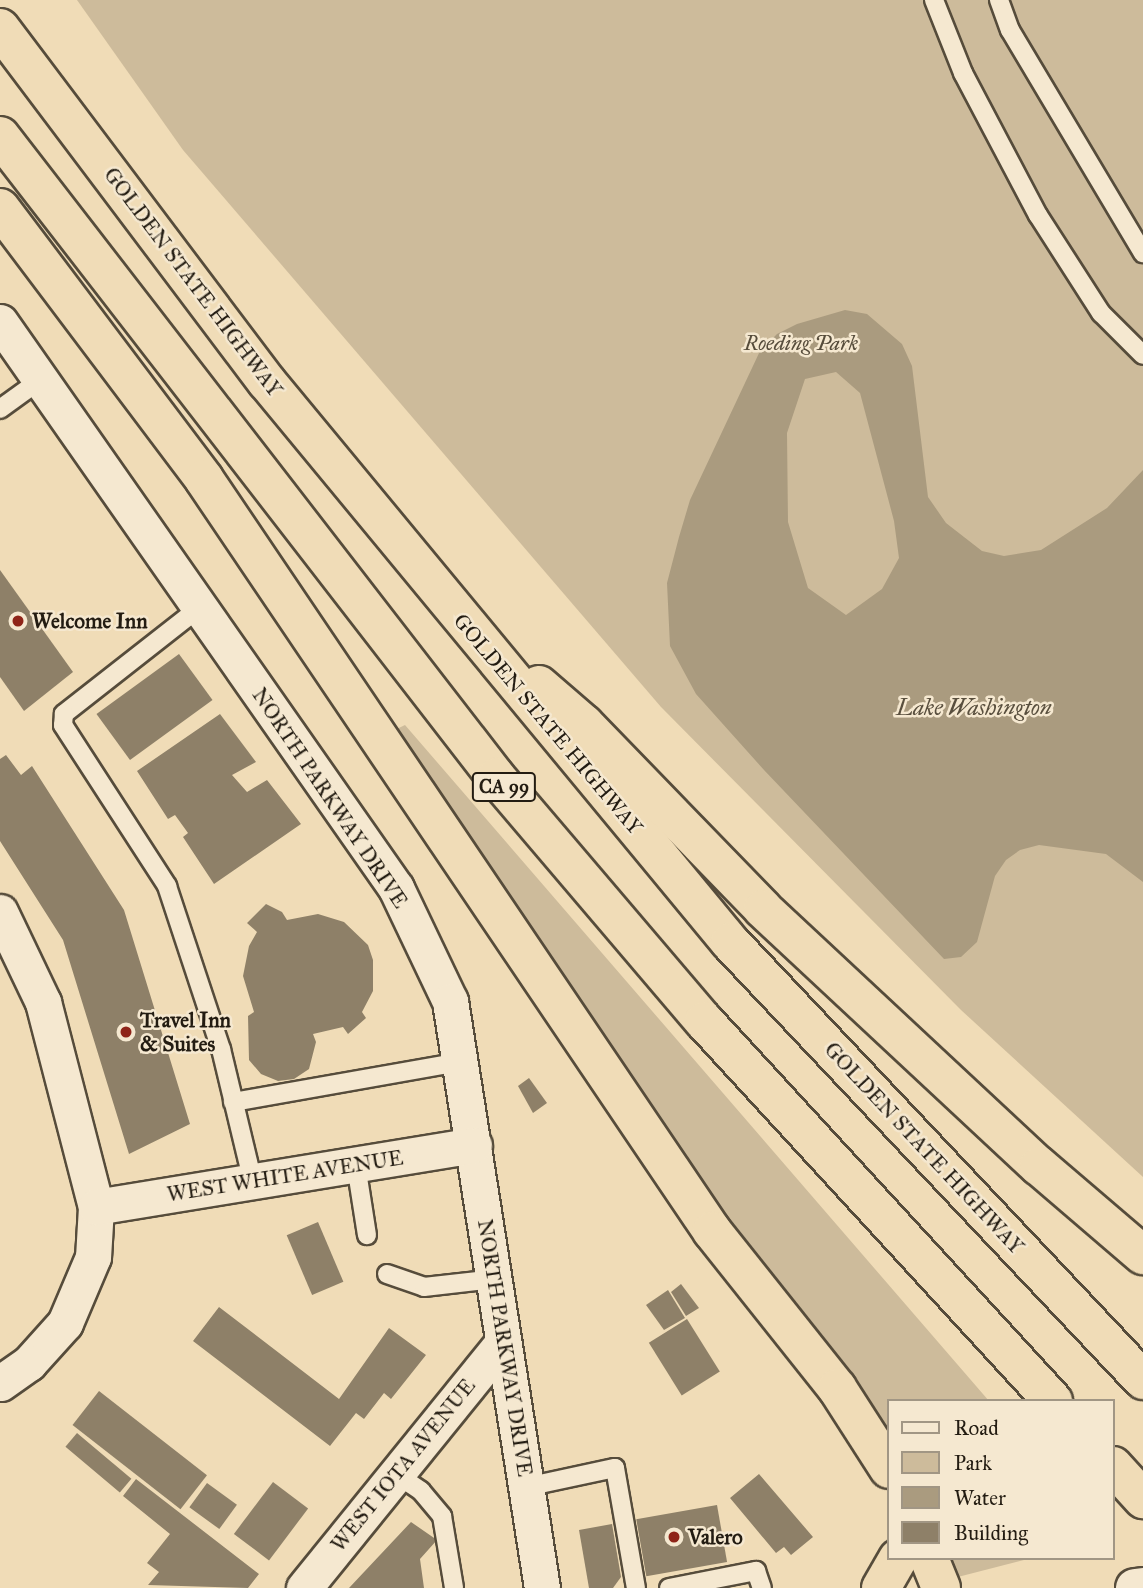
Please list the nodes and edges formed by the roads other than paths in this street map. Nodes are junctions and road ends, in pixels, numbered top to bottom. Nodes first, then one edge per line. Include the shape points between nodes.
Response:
1 (934, 0) edge
2 (999, 0) edge
3 (0, 28) edge
4 (0, 135) edge
5 (0, 208) edge
6 (1143, 253) edge
7 (0, 322) edge
8 (1143, 355) edge
9 (40, 380) junction
10 (0, 409) edge
11 (199, 608) junction
12 (456, 614) junction
13 (0, 912) edge
14 (460, 1062) junction
15 (233, 1101) junction
16 (474, 1145) junction
17 (356, 1165) junction
18 (253, 1182) junction
19 (96, 1207) junction
20 (367, 1234) dead end
21 (1143, 1255) edge
22 (387, 1274) dead end
23 (494, 1279) junction
24 (503, 1342) junction
25 (1143, 1380) edge
26 (0, 1383) edge
27 (1051, 1399) edge
28 (888, 1467) edge
29 (1115, 1468) edge
30 (396, 1474) junction
31 (526, 1487) junction
32 (1143, 1499) edge
33 (897, 1560) edge
34 (930, 1560) edge
35 (1143, 1587) edge
36 (304, 1588) edge
37 (454, 1588) edge
38 (542, 1588) edge
39 (636, 1588) edge
40 (669, 1588) edge
41 (762, 1588) edge
42 (881, 1588) edge
43 (942, 1588) edge
44 (1135, 1588) edge

1 - 8 lane via 962,73 1045,225 1101,313
2 - 6 lane via 1010,30
3 - 12 highway, GOLDEN STATE HIGHWAY via 267,382
4 - 27 highway, CA 99 via 496,777 704,1021
5 - 28 highway via 204,479 705,1220 837,1388
7 - 9 street, NORTH PARKWAY DRIVE
9 - 10 lane
9 - 11 street, NORTH PARKWAY DRIVE
11 - 14 street, NORTH PARKWAY DRIVE via 396,888 450,1001
11 - 15 lane via 64,714 63,725 167,886
12 - 21 highway via 584,724 763,909 1039,1166
12 - 25 highway, GOLDEN STATE HIGHWAY via 730,942
13 - 19 street via 43,1002
14 - 15 lane
14 - 16 street, NORTH PARKWAY DRIVE
15 - 18 lane
16 - 17 street, WEST WHITE AVENUE
16 - 23 street, NORTH PARKWAY DRIVE
17 - 18 street, WEST WHITE AVENUE
17 - 20 lane
18 - 19 street, WEST WHITE AVENUE
19 - 26 street via 93,1257 65,1323 29,1363
22 - 23 lane via 424,1287
23 - 24 street, NORTH PARKWAY DRIVE
24 - 30 street, WEST IOTA AVENUE
24 - 31 street, NORTH PARKWAY DRIVE
29 - 32 highway
30 - 36 street, WEST IOTA AVENUE
30 - 37 lane via 422,1491 442,1516
31 - 38 street, NORTH PARKWAY DRIVE
31 - 39 lane via 615,1468
33 - 42 highway
34 - 43 highway
35 - 44 main road
40 - 41 lane via 756,1572

